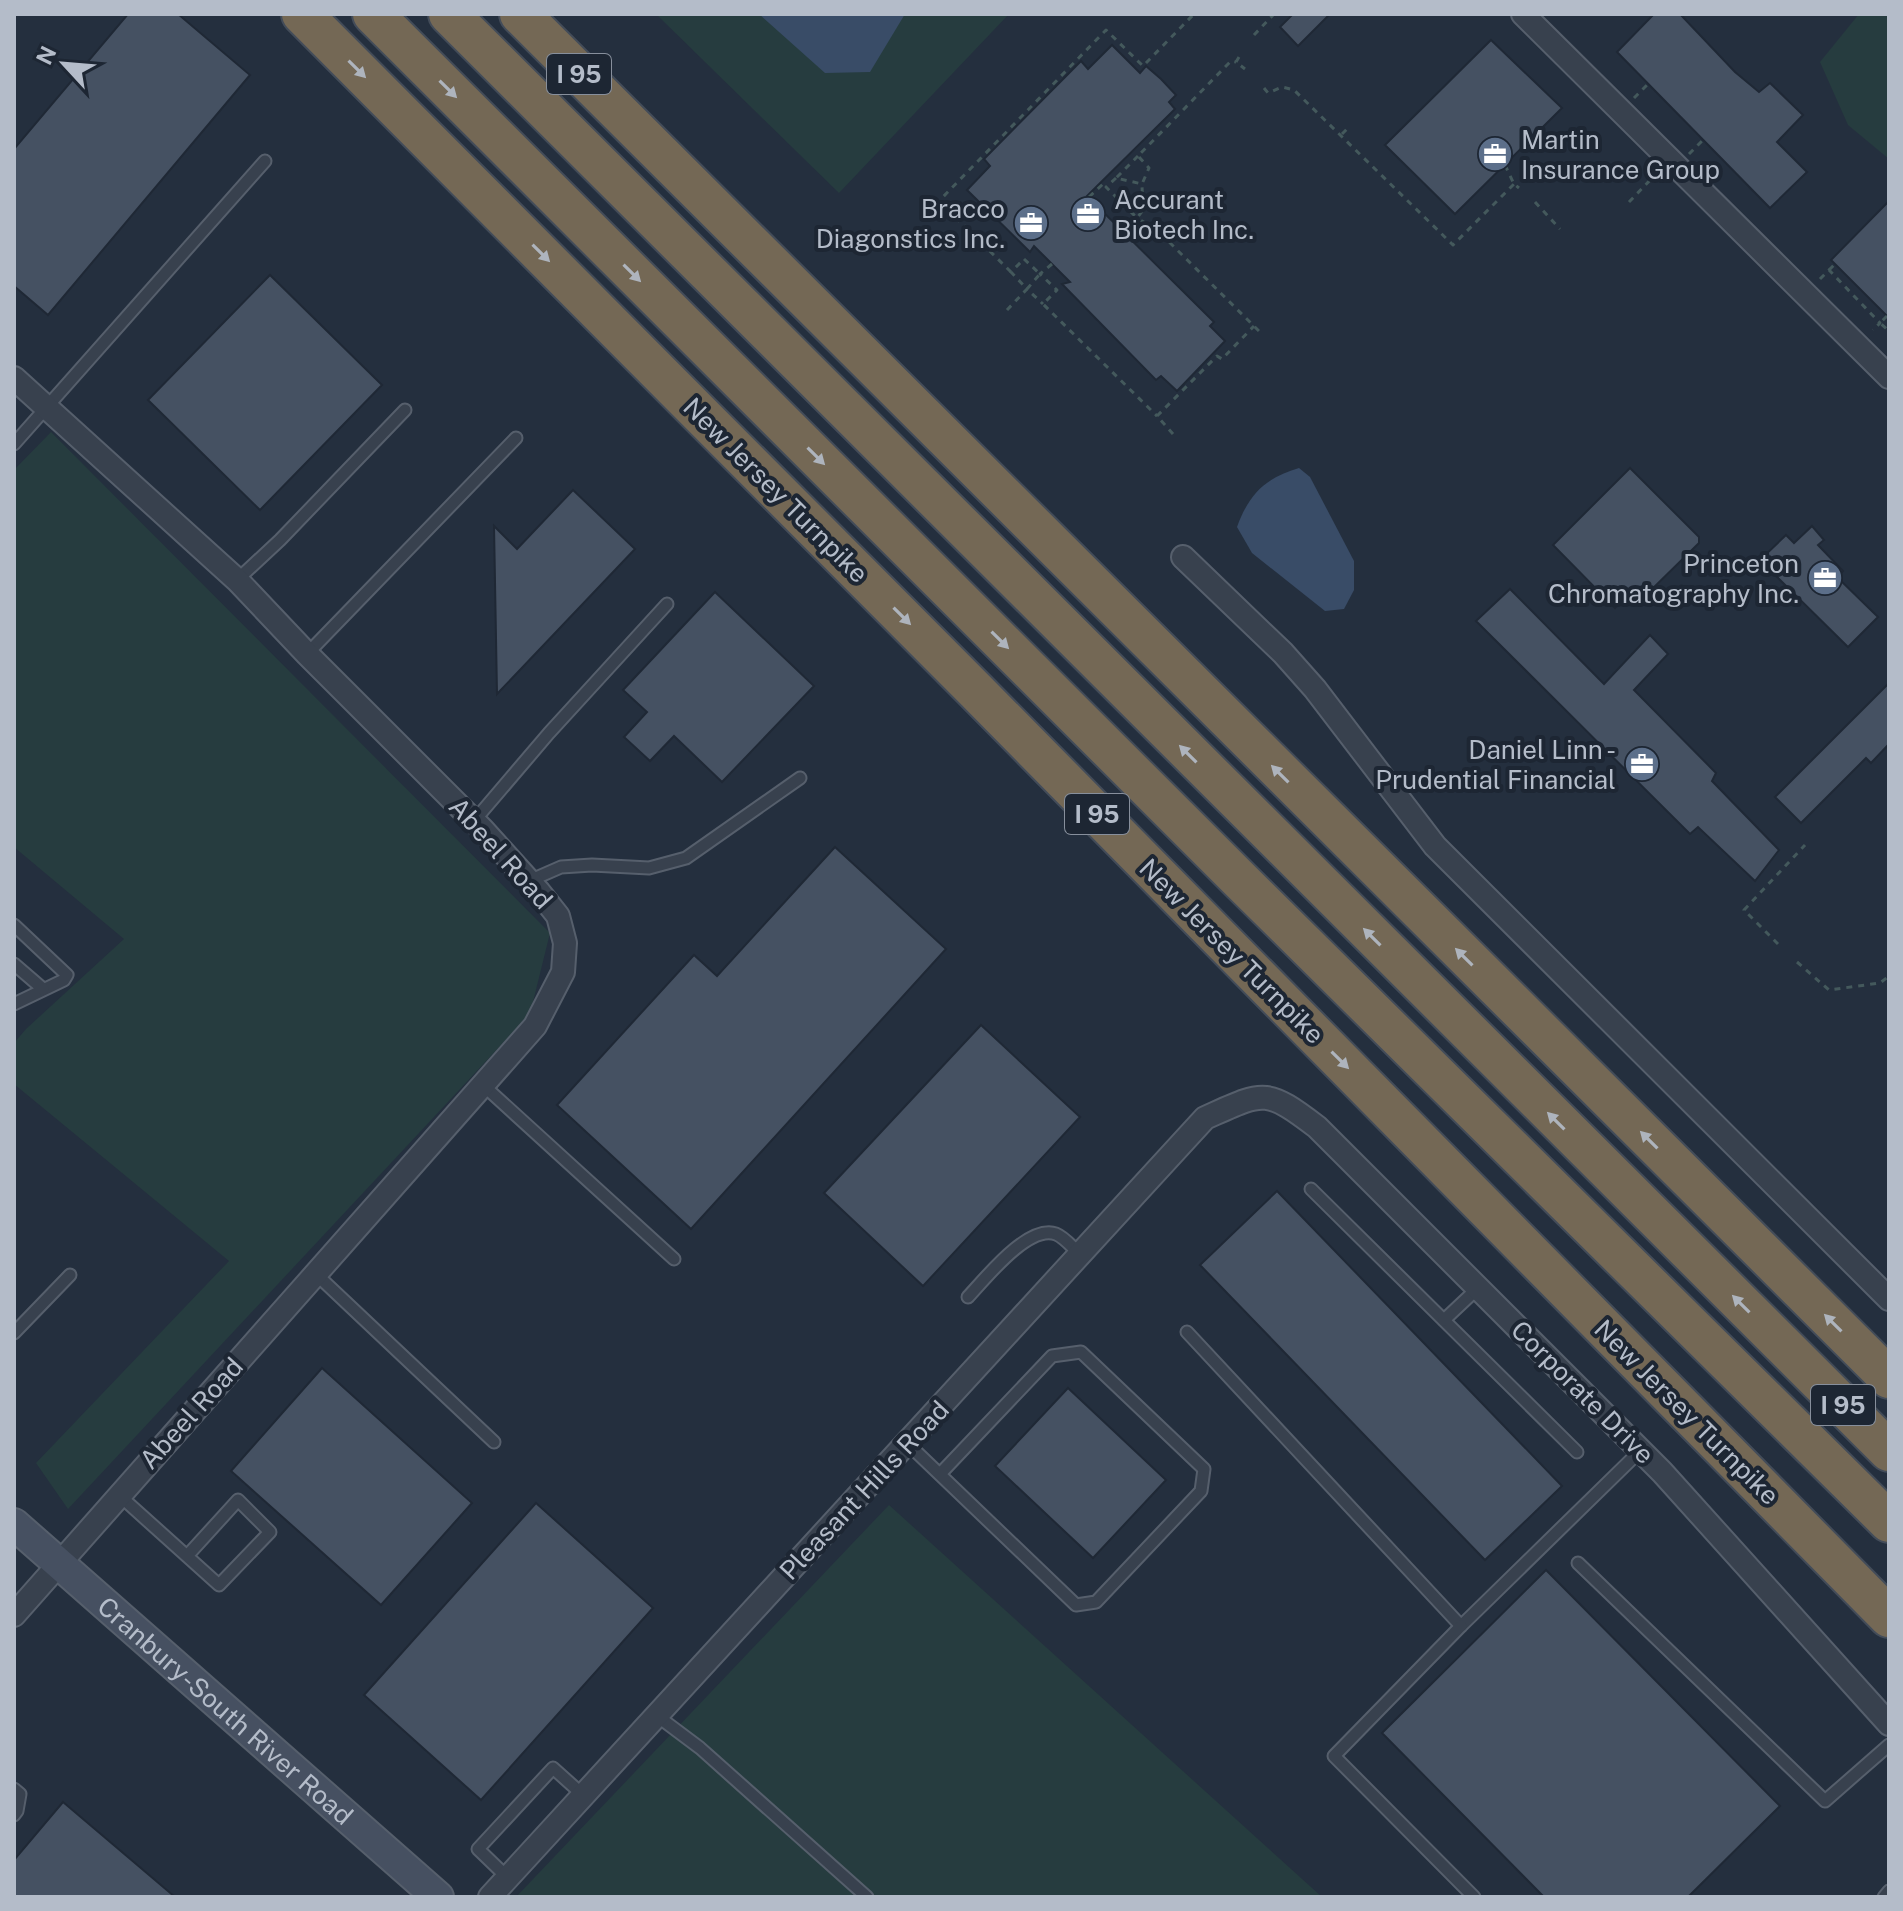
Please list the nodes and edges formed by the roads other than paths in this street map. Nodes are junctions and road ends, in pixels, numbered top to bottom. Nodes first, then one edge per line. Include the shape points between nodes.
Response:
1 (302, 14) edge
2 (373, 14) edge
3 (449, 14) edge
4 (520, 14) edge
5 (1523, 14) edge
6 (265, 161) dead end
7 (1889, 377) edge
8 (14, 378) edge
9 (48, 407) junction
10 (405, 410) dead end
11 (516, 438) dead end
12 (14, 444) edge
13 (1183, 557) dead end
14 (237, 580) junction
15 (667, 604) dead end
16 (307, 654) junction
17 (800, 778) dead end
18 (474, 821) junction
19 (529, 881) junction
20 (14, 925) edge
21 (14, 964) edge
22 (43, 989) junction
23 (14, 1004) edge
24 (483, 1085) junction
25 (1250, 1098) joint
26 (1311, 1189) dead end
27 (1080, 1254) junction
28 (674, 1259) dead end
29 (70, 1275) dead end
30 (317, 1275) junction
31 (1480, 1287) junction
32 (968, 1297) dead end
33 (1889, 1299) edge
34 (1444, 1320) junction
35 (1187, 1332) dead end
36 (14, 1333) edge
37 (1889, 1378) edge
38 (494, 1442) dead end
39 (907, 1443) junction
40 (1641, 1450) junction
41 (1889, 1451) edge
42 (1577, 1452) dead end
43 (940, 1474) junction
44 (119, 1495) junction
45 (1889, 1522) edge
46 (14, 1524) edge
47 (187, 1556) junction
48 (58, 1563) junction
49 (1578, 1563) dead end
50 (14, 1615) edge
51 (1889, 1617) edge
52 (1461, 1626) junction
53 (656, 1715) junction
54 (1889, 1724) edge
55 (1889, 1745) edge
56 (14, 1789) edge
57 (583, 1795) junction
58 (16, 1813) edge
59 (507, 1877) junction
60 (1889, 1891) edge
61 (438, 1897) edge
62 (490, 1897) edge
63 (867, 1897) edge
64 (1474, 1897) edge
65 (1884, 1897) edge

1 -> 51 highway, New Jersey Turnpike / I 95
2 -> 45 highway, New Jersey Turnpike / I 95
41 -> 3 highway, I 95
37 -> 4 highway, I 95
5 - 7 street
6 - 9 lane
8 - 9 street, Abeel Road
9 - 12 lane
9 - 14 street, Abeel Road
10 - 14 lane
11 - 16 lane
13 - 33 street via 1315,689 1435,846
14 - 16 street, Abeel Road
15 - 18 lane
16 - 18 street, Abeel Road
17 - 19 lane via 686,858 649,868 561,867
18 - 19 street, Abeel Road
19 - 24 street, Abeel Road via 558,916 565,943 563,972 535,1026
20 - 22 lane via 67,975
21 - 22 lane
22 - 23 lane
24 - 28 lane
24 - 30 street, Abeel Road
25 - 27 street, Pleasant Hills Road via 1205,1118
25 - 31 street, Corporate Drive via 1270,1096 1317,1127
26 - 34 lane
27 - 32 lane via 1055,1234 1039,1233 1019,1244
27 - 39 street, Pleasant Hills Road
29 - 36 lane
30 - 38 lane
30 - 44 street, Abeel Road
31 - 34 lane
31 - 40 street, Corporate Drive
34 - 42 lane
35 - 52 lane
39 - 43 lane
39 - 53 street, Pleasant Hills Road
40 - 52 lane
40 - 54 street, Corporate Drive
43 - 43 lane via 1076,1605 1096,1602 1201,1491 1204,1469 1081,1352 1052,1356
44 - 47 lane
44 - 48 street, Abeel Road
46 - 48 main road, Cranbury-South River Road
47 - 47 lane via 219,1585 270,1532 238,1500
48 - 50 street, Abeel Road
48 - 61 main road, Cranbury-South River Road
49 - 55 lane via 1825,1801
52 - 64 lane via 1334,1756
53 - 57 street, Pleasant Hills Road
53 - 63 lane
56 - 58 lane via 20,1794
57 - 59 street, Pleasant Hills Road
57 - 59 lane via 553,1768 489,1837 478,1849
59 - 62 street, Pleasant Hills Road
60 - 65 lane

